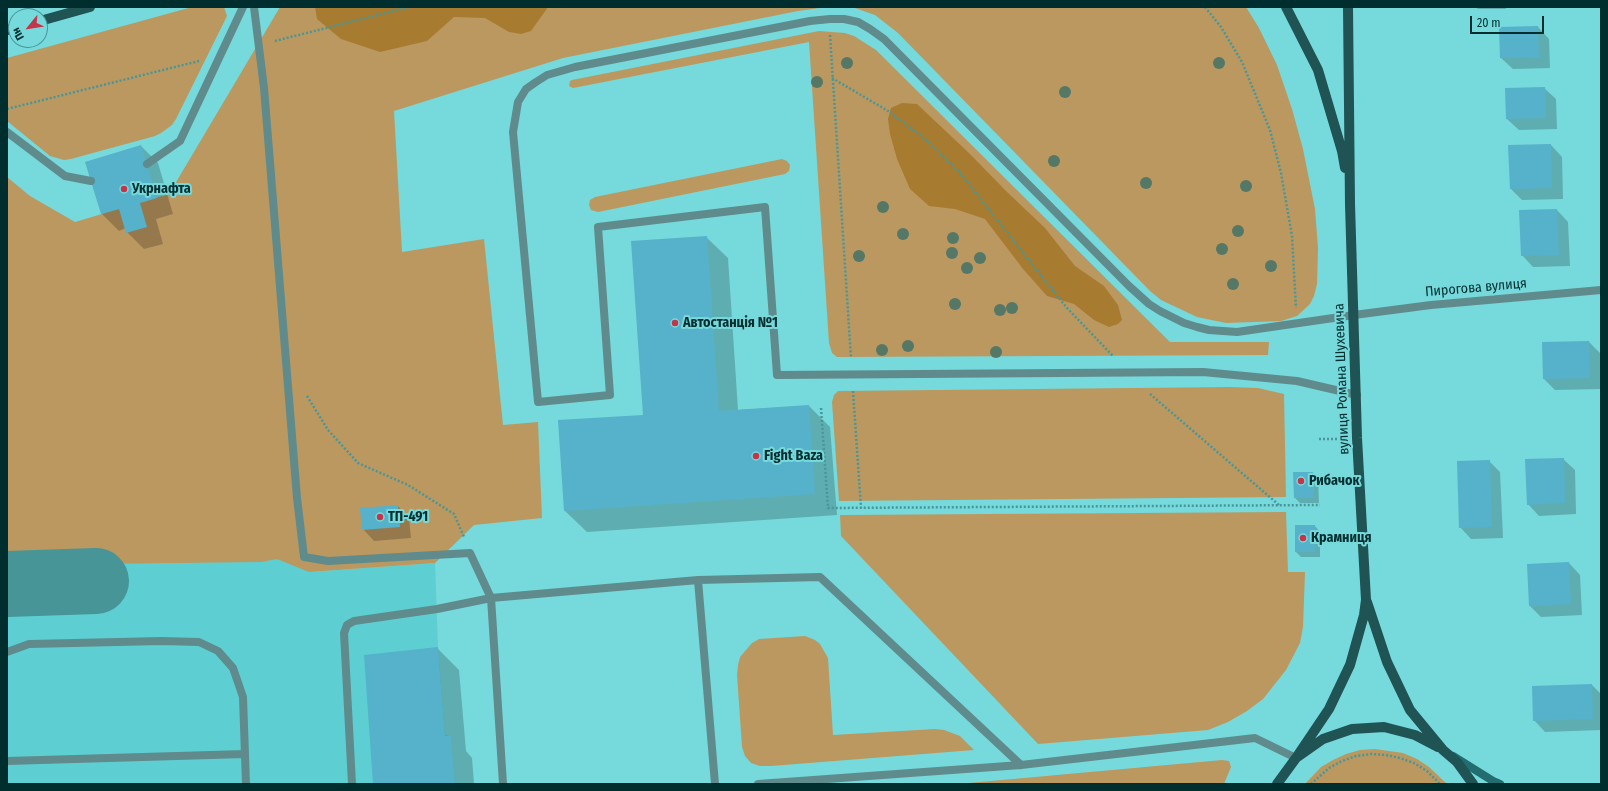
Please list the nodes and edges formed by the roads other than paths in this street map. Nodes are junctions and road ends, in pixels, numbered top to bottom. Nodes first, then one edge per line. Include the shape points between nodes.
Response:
1 (90, 7) edge
2 (243, 7) edge
3 (254, 7) edge
4 (1286, 7) edge
5 (1348, 7) edge
6 (48, 19) edge
7 (7, 132) edge
8 (147, 164) dead end
9 (91, 181) dead end
10 (1350, 204) junction
11 (1601, 290) edge
12 (1354, 315) junction
13 (1357, 395) junction
14 (698, 580) junction
15 (491, 598) junction
16 (1366, 600) junction
17 (7, 652) edge
18 (1443, 750) junction
19 (245, 754) junction
20 (1296, 758) junction
21 (7, 761) edge
22 (1021, 765) junction
23 (246, 784) edge
24 (352, 784) edge
25 (503, 784) edge
26 (715, 784) edge
27 (758, 784) edge
28 (1277, 784) edge
29 (1473, 784) edge
30 (1500, 784) edge

1 - 6 main road
2 - 8 street via 180,141
3 - 15 street via 264,88 304,557 328,561 470,552
4 - 10 main road via 1318,70 1342,151
5 - 10 main road, вулиця Романа Шухевича
7 - 9 street via 66,176
10 - 12 main road, вулиця Романа Шухевича
11 - 12 street, Пирогова вулиця via 1431,305
12 - 13 main road, вулиця Романа Шухевича
12 - 13 street, Пирогова вулиця via 1237,332 1209,330 1184,323 1149,304 884,39 858,22 810,20 575,67 547,75 526,89 518,102 513,132 538,402 610,394 598,227 765,207 777,375 1203,372 1297,381
13 - 16 main road, вулиця Романа Шухевича
14 - 15 street
14 - 22 street via 820,576
14 - 26 street
15 - 24 street via 354,621 347,625 344,633
15 - 25 street
16 - 18 main road via 1387,662 1410,710
16 - 20 main road, вулиця Романа Шухевича via 1350,665 1329,709
17 - 19 street via 29,644 200,642 218,651 233,668 243,697
18 - 20 main road via 1415,735 1400,731 1384,728 1352,729 1322,740
18 - 29 main road via 1457,762
18 - 30 street
19 - 21 street
19 - 23 street
20 - 22 street via 1255,738
20 - 28 main road, вулиця Романа Шухевича
22 - 27 street

